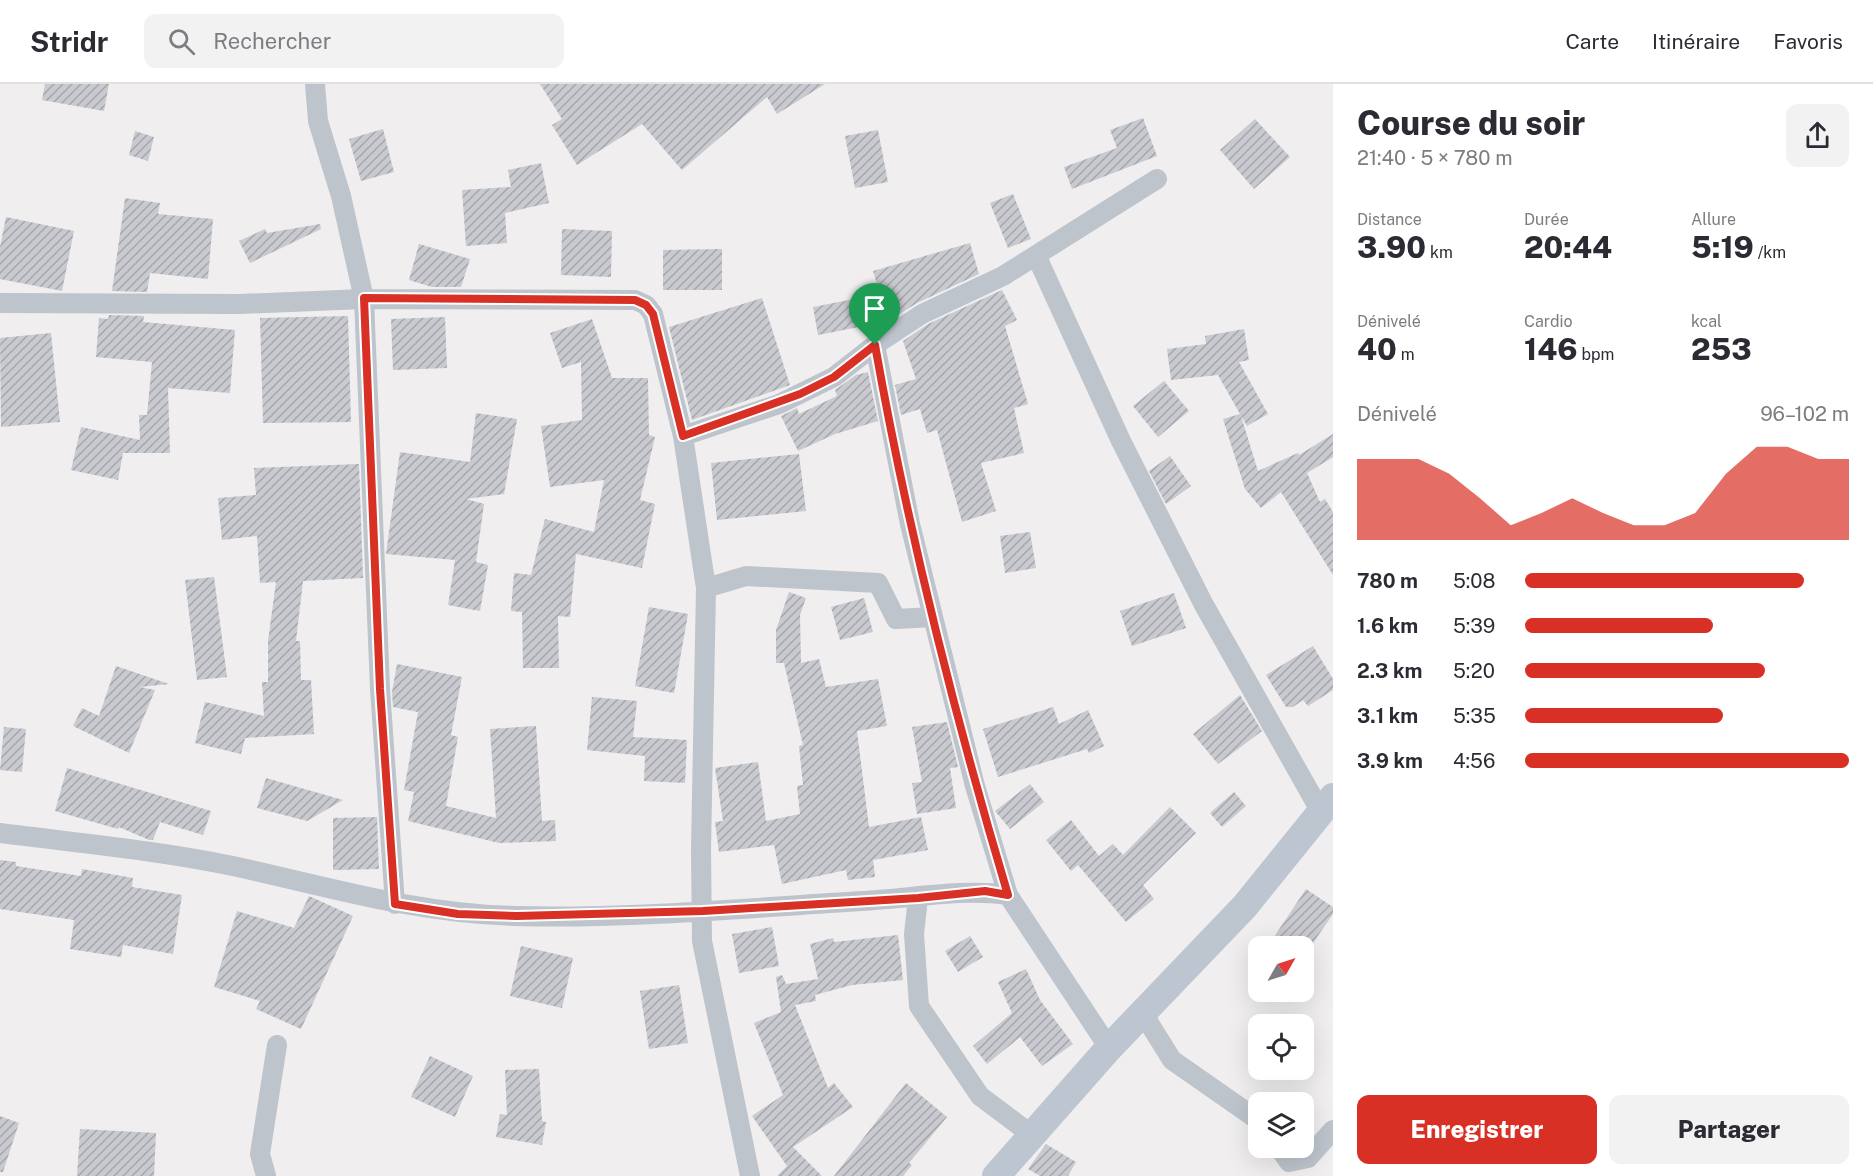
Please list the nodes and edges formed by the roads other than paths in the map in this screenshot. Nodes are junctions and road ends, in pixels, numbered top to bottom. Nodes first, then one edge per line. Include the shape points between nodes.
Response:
1 (315, 84) edge
2 (1157, 180) dead end
3 (1036, 255) junction
4 (364, 298) junction
5 (0, 303) edge
6 (875, 345) junction
7 (683, 436) junction
8 (706, 588) junction
9 (933, 617) junction
10 (1327, 804) edge
11 (0, 833) edge
12 (1008, 895) junction
13 (918, 898) junction
14 (395, 904) junction
15 (703, 911) junction
16 (1142, 1012) junction
17 (277, 1045) dead end
18 (1109, 1048) junction
19 (1248, 1113) edge
20 (1333, 1130) edge
21 (1032, 1135) junction
22 (1314, 1151) edge
23 (1286, 1158) edge
24 (1308, 1158) edge
25 (266, 1176) edge
26 (750, 1176) edge
27 (996, 1176) edge

1 - 4 street via 318,121 341,196
2 - 3 street
3 - 6 street via 1003,276 922,314
3 - 10 street via 1121,441 1199,595
4 - 5 street via 239,304
4 - 7 street via 635,300 653,314
4 - 14 street via 380,689
6 - 7 street via 834,377 800,394
6 - 9 street via 895,459
7 - 8 street
8 - 9 street via 746,576 878,583 896,619
8 - 15 street
9 - 12 street via 975,786
10 - 16 main road via 1245,906
11 - 14 street via 182,857
12 - 13 street via 985,891
12 - 18 street
13 - 15 street
13 - 21 street via 914,934 919,1006 980,1096
14 - 15 street via 458,914 517,916
15 - 26 street via 702,941
16 - 18 main road
16 - 19 street via 1172,1060
17 - 25 street via 260,1154
18 - 21 main road
20 - 22 street
21 - 27 main road
23 - 24 street via 1289,1162

